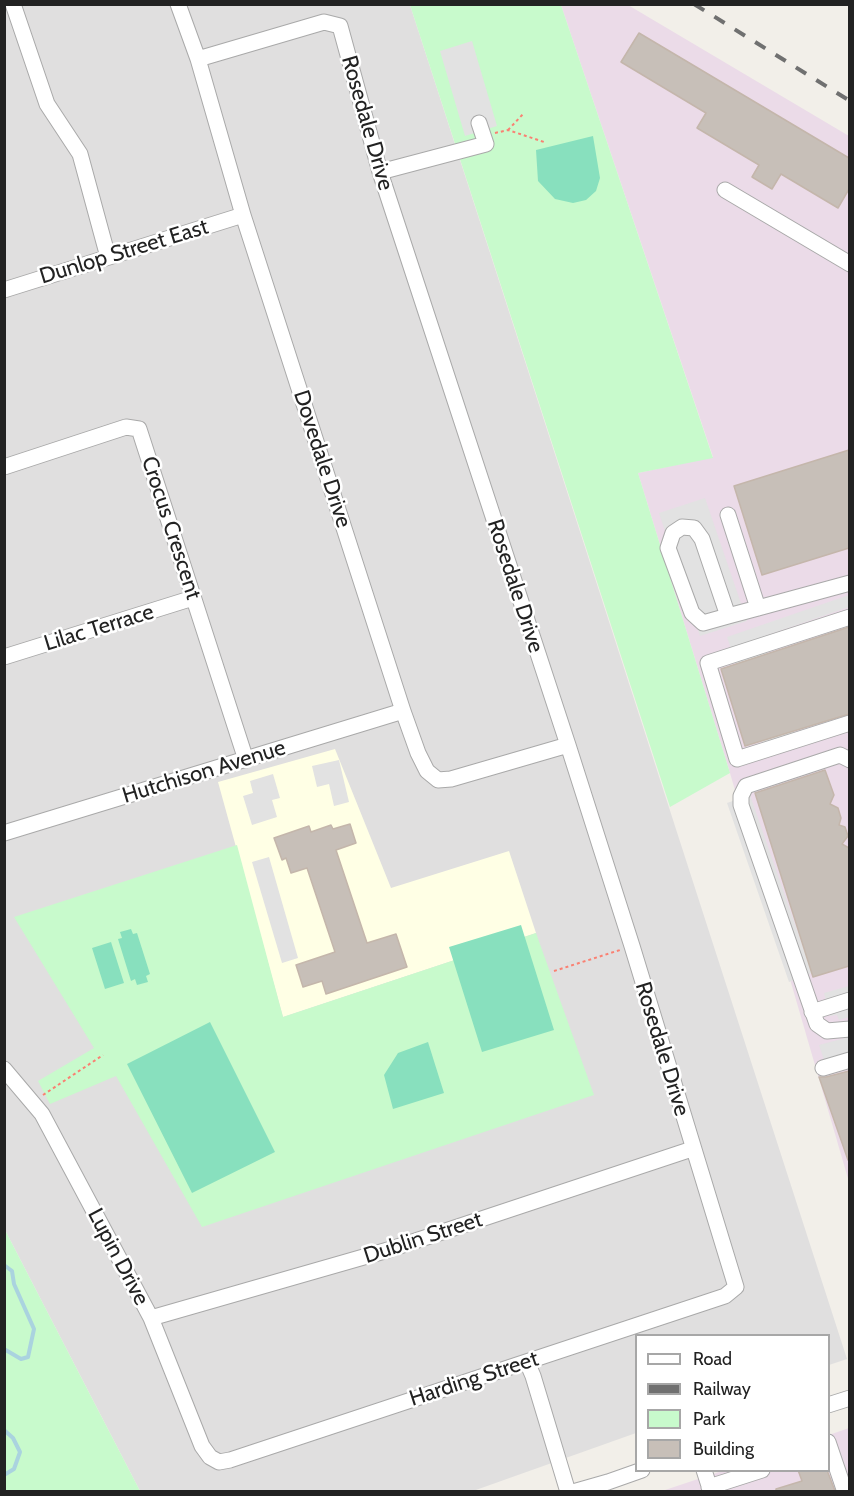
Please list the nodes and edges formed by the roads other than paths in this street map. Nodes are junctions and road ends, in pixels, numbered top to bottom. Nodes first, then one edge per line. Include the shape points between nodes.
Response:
1 (13, 4) edge
2 (178, 4) edge
3 (198, 59) junction
4 (481, 129) road end
5 (380, 172) junction
6 (725, 190) dead end
7 (243, 215) junction
8 (108, 257) junction
9 (849, 264) edge
10 (4, 290) edge
11 (4, 467) edge
12 (728, 515) dead end
13 (849, 583) edge
14 (193, 598) junction
15 (758, 608) junction
16 (728, 616) junction
17 (849, 617) edge
18 (4, 657) edge
19 (403, 711) junction
20 (849, 723) edge
21 (568, 745) junction
22 (246, 760) junction
23 (849, 760) edge
24 (4, 833) edge
25 (849, 1000) edge
26 (812, 1012) junction
27 (849, 1029) edge
28 (849, 1060) edge
29 (823, 1068) dead end
30 (4, 1069) edge
31 (692, 1149) junction
32 (736, 1287) joint
33 (151, 1318) junction
34 (527, 1362) junction
35 (849, 1398) edge
36 (830, 1405) edge
37 (830, 1449) edge
38 (210, 1457) joint
39 (636, 1472) edge
40 (705, 1472) edge
41 (757, 1472) edge
42 (710, 1489) edge
43 (568, 1491) edge
44 (573, 1491) edge
45 (846, 1491) edge

1 - 8 street via 47,104 80,154
2 - 3 street, Dovedale Drive
3 - 5 street, Rosedale Drive via 324,22 340,26
3 - 7 street, Dovedale Drive
4 - 5 street via 486,144
5 - 21 street, Rosedale Drive
6 - 9 street
7 - 8 street, Dunlop Street East
7 - 19 street, Dovedale Drive
8 - 10 street, Dunlop Street East
11 - 14 street, Crocus Crescent via 126,427 139,429
12 - 15 street
13 - 15 street
14 - 18 street, Lilac Terrace
14 - 22 street, Crocus Crescent
15 - 16 street
16 - 16 street via 703,622 692,613 668,548 673,533 682,527 693,528 702,539
17 - 20 street via 708,663 737,759
19 - 21 street, Dovedale Drive via 427,771 438,780
19 - 22 street, Hutchison Avenue
21 - 31 street, Rosedale Drive
22 - 24 street, Hutchison Avenue
23 - 26 street via 840,755 746,786 741,796
25 - 26 street
26 - 27 street via 817,1024 827,1030
28 - 29 street
30 - 33 street, Lupin Drive via 42,1114
31 - 32 street, Rosedale Drive
31 - 33 street, Dublin Street via 388,1250
32 - 34 street, Harding Street via 725,1296
33 - 38 street, Lupin Drive via 201,1446
34 - 38 street, Harding Street via 230,1460 219,1462
34 - 43 street
35 - 36 street
37 - 45 street
39 - 44 street
40 - 42 street
41 - 42 street

